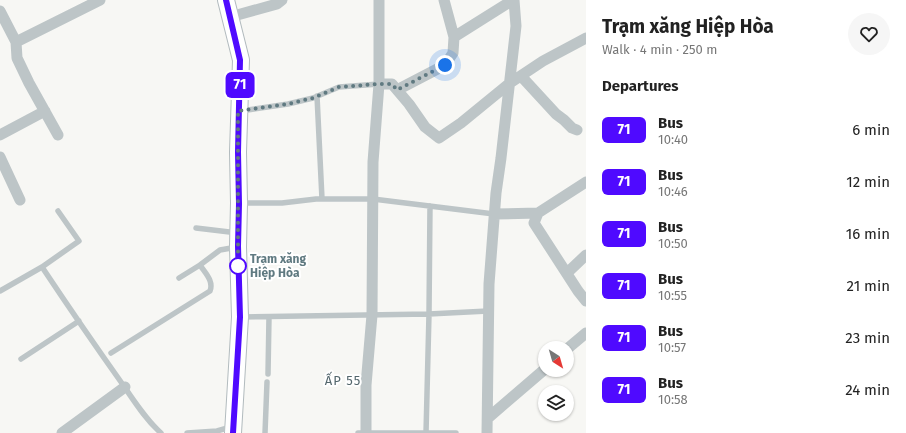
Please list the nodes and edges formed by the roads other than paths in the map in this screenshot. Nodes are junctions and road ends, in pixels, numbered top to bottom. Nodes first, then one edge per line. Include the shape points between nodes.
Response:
1 (226, 0) edge
2 (282, 0) edge
3 (379, 0) edge
4 (444, 0) edge
5 (513, 0) edge
6 (96, 1) edge
7 (0, 11) edge
8 (230, 17) junction
9 (454, 37) junction
10 (586, 38) edge
11 (16, 42) junction
12 (521, 76) junction
13 (510, 83) junction
14 (379, 84) junction
15 (397, 90) junction
16 (317, 96) junction
17 (45, 111) junction
18 (238, 111) junction
19 (578, 130) dead end
20 (0, 135) edge
21 (58, 135) dead end
22 (0, 157) edge
23 (586, 182) edge
24 (322, 199) junction
25 (373, 199) junction
26 (20, 200) dead end
27 (239, 204) junction
28 (430, 206) junction
29 (58, 211) dead end
30 (538, 213) junction
31 (494, 214) junction
32 (196, 228) dead end
33 (238, 240) junction
34 (586, 255) edge
35 (200, 265) junction
36 (42, 267) junction
37 (567, 273) junction
38 (179, 278) dead end
39 (0, 291) edge
40 (586, 301) edge
41 (488, 311) junction
42 (429, 314) junction
43 (372, 315) junction
44 (240, 317) junction
45 (269, 317) junction
46 (79, 321) junction
47 (586, 334) edge
48 (574, 343) edge
49 (111, 353) dead end
50 (21, 359) dead end
51 (268, 374) dead end
52 (538, 374) edge
53 (267, 382) dead end
54 (125, 387) junction
55 (488, 418) junction
56 (231, 430) edge
57 (62, 433) edge
58 (161, 433) edge
59 (187, 433) edge
60 (265, 433) edge
61 (358, 433) edge
62 (366, 433) edge
63 (426, 433) edge
64 (456, 433) edge
65 (488, 433) edge

1 - 8 main road
2 - 8 street via 277,4
3 - 14 street
4 - 9 street
5 - 9 street
5 - 13 street via 516,26
6 - 11 street
7 - 11 street
8 - 18 main road via 240,60
9 - 15 street via 452,52 445,65
10 - 12 street
11 - 17 street via 17,58
12 - 13 street
12 - 19 street via 556,114
13 - 15 street via 439,138 425,127
13 - 31 street
14 - 15 street via 392,84
14 - 16 lane via 339,87
14 - 25 street
16 - 18 lane via 288,104
16 - 24 lane
17 - 20 street
17 - 21 street
18 - 27 main road
22 - 26 street
23 - 30 street
24 - 25 lane
24 - 27 lane
25 - 28 lane
25 - 43 street
27 - 33 main road
28 - 31 lane
28 - 42 lane
29 - 36 lane via 79,241
30 - 31 street
30 - 37 street via 534,223
31 - 41 street
32 - 33 lane
33 - 35 lane
33 - 44 main road
34 - 37 street
35 - 38 lane
35 - 49 lane via 211,282 210,291
36 - 39 lane
36 - 46 lane
37 - 40 street
41 - 42 lane
41 - 55 street
42 - 43 lane
42 - 63 lane
43 - 45 lane
43 - 62 street via 366,385
44 - 45 lane
44 - 56 main road
45 - 51 lane
46 - 50 lane
46 - 54 lane
47 - 48 street
52 - 55 street
53 - 60 lane
54 - 57 street
54 - 58 lane via 152,425
55 - 65 street
56 - 59 lane
61 - 62 lane
62 - 63 lane
63 - 64 lane

